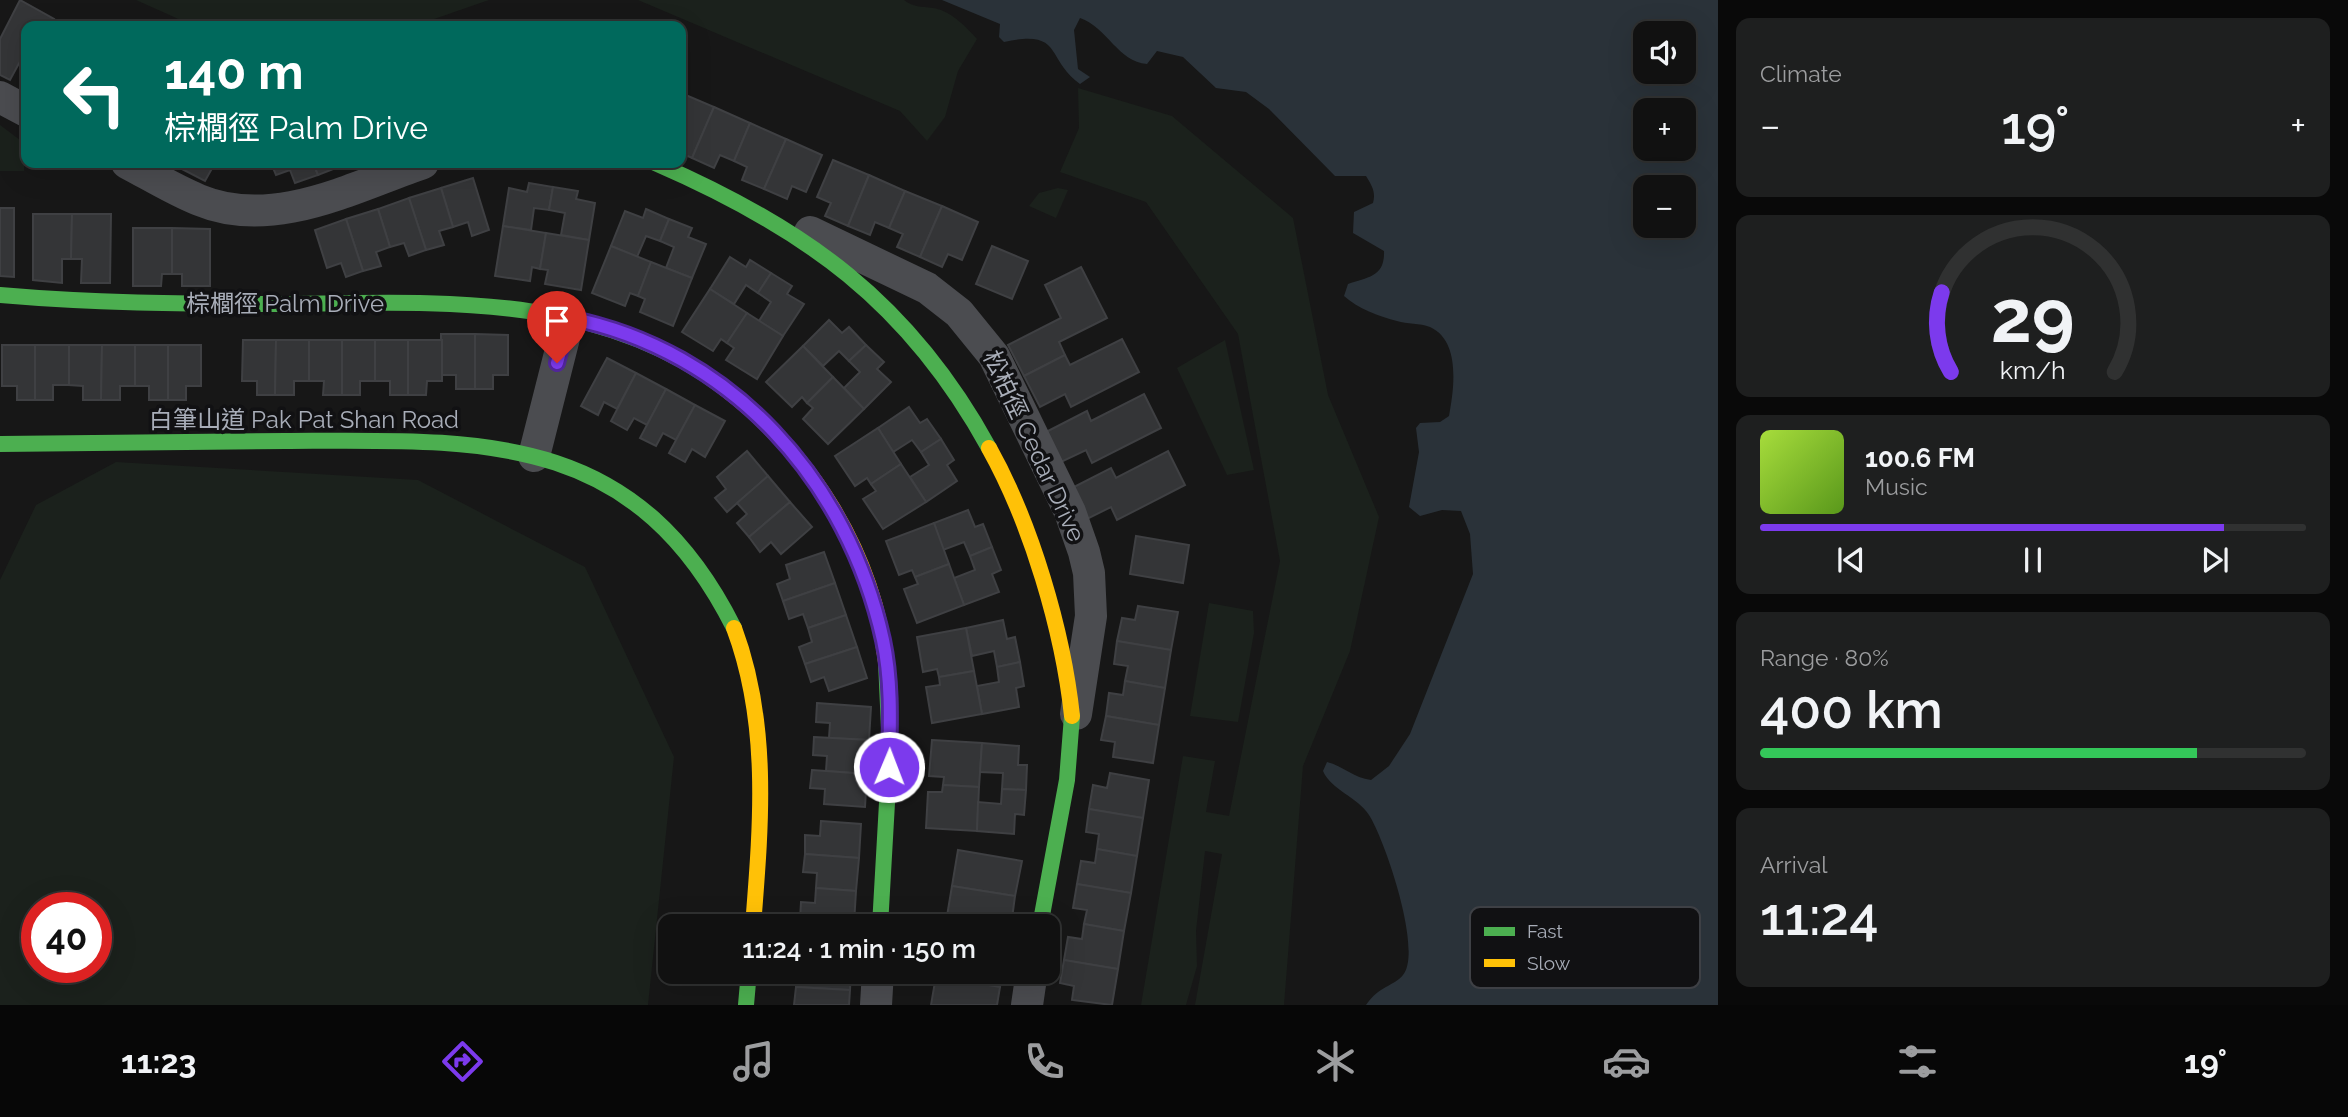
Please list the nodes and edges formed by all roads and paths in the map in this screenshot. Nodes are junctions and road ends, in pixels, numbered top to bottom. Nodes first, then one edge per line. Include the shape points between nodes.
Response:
1 (0, 97) edge
2 (21, 108) edge
3 (137, 168) edge
4 (409, 168) edge
5 (667, 168) edge
6 (721, 191) junction
7 (0, 295) edge
8 (569, 318) junction
9 (0, 444) edge
10 (534, 456) junction
11 (1074, 730) junction
12 (754, 914) edge
13 (881, 914) edge
14 (1042, 914) edge
15 (748, 984) edge
16 (877, 984) edge
17 (1030, 984) edge
18 (746, 1005) edge
19 (876, 1005) edge
20 (1027, 1005) edge

1 - 2 street
3 - 4 street via 199,200 254,211 308,203
5 - 6 street, 松柏徑 Cedar Drive
6 - 11 street, 松柏徑 Cedar Drive via 845,270 914,339 966,407 1009,483 1031,538 1049,602
6 - 11 street, 松柏徑 Cedar Drive via 910,278 944,300 984,341 1070,512 1084,552 1091,616
7 - 8 street, 棕櫚徑 Palm Drive via 107,304 498,305
8 - 10 street
8 - 13 street, 棕櫚徑 Palm Drive via 610,326 667,351 720,383 767,424 808,471 842,524 870,594 883,642 891,704
9 - 10 street, 白筆山道 Pak Pat Shan Road via 391,439 466,443
10 - 12 street, 白筆山道 Pak Pat Shan Road via 586,474 635,502 680,542 724,607 746,661 757,709 761,816
11 - 14 street, 松柏徑 Cedar Drive
15 - 18 street
16 - 19 street
17 - 20 street

